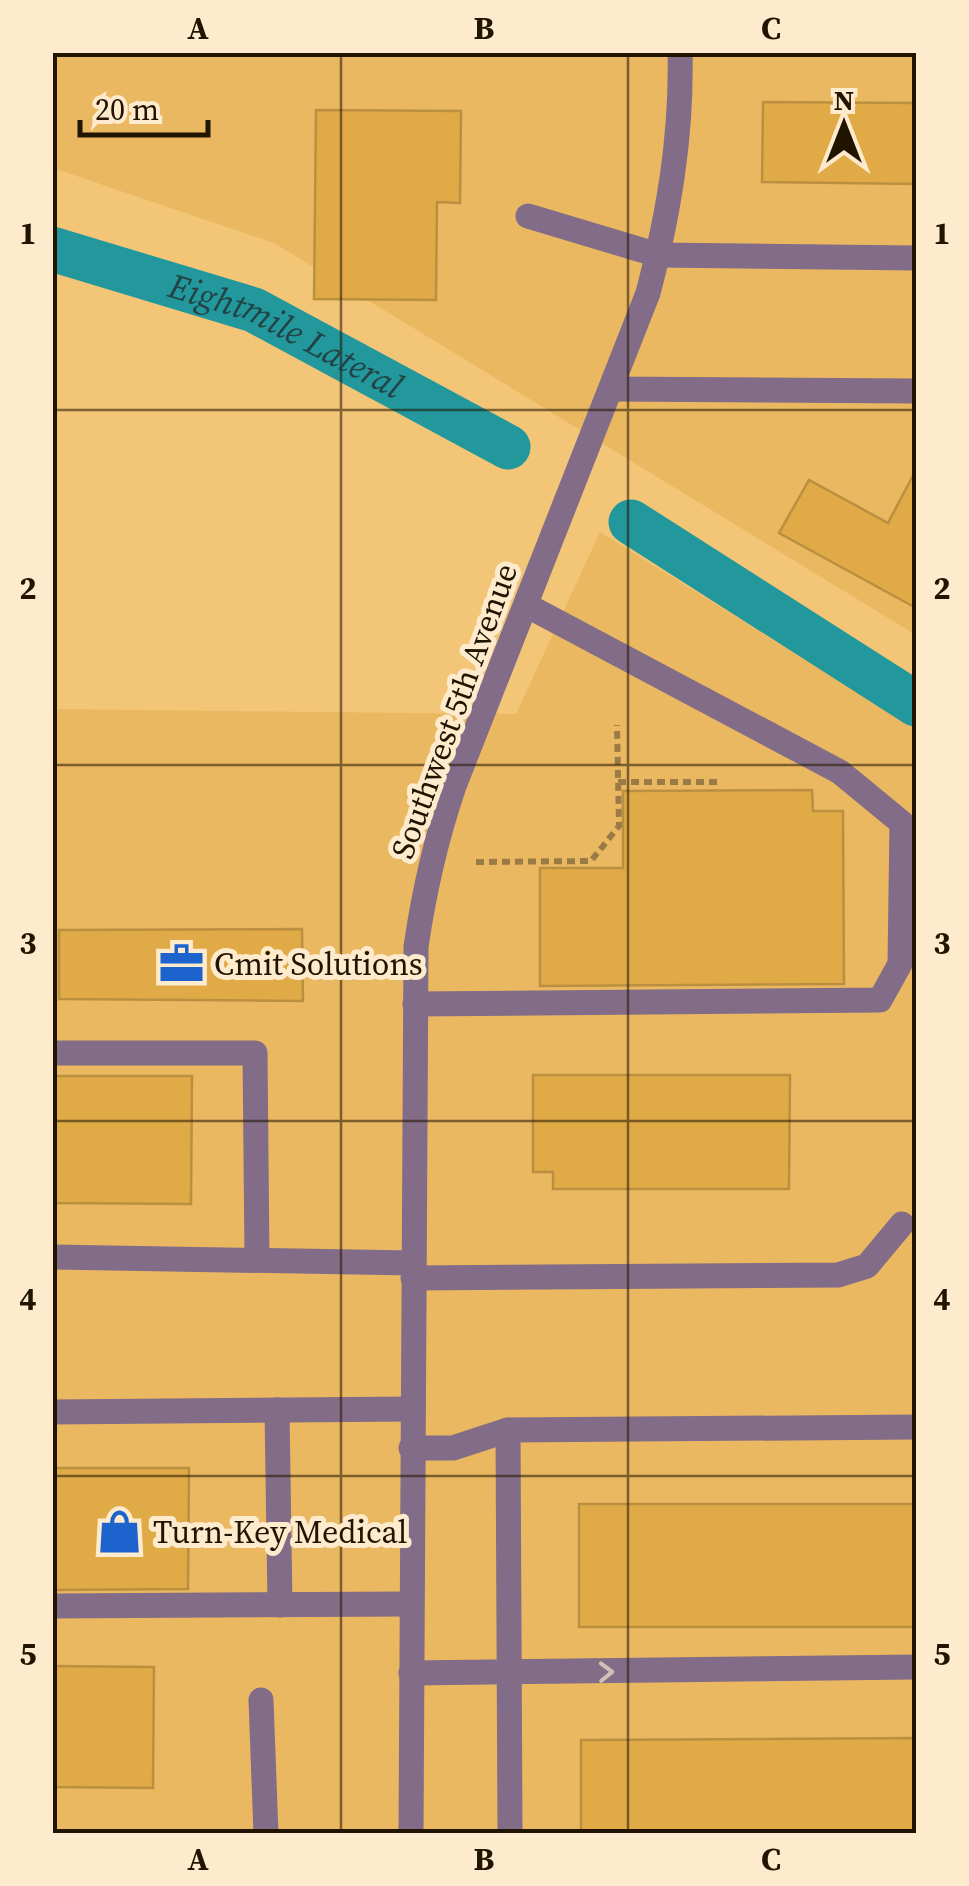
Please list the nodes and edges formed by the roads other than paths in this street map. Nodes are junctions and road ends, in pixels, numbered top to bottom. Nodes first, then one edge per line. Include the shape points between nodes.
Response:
1 (680, 52) edge
2 (528, 216) dead end
3 (658, 255) junction
4 (916, 258) edge
5 (612, 389) junction
6 (916, 391) edge
7 (526, 605) junction
8 (415, 1004) junction
9 (52, 1053) edge
10 (902, 1224) dead end
11 (52, 1256) edge
12 (257, 1260) junction
13 (413, 1270) junction
14 (412, 1408) junction
15 (277, 1410) junction
16 (52, 1412) edge
17 (916, 1427) edge
18 (508, 1430) junction
19 (412, 1448) junction
20 (412, 1604) junction
21 (280, 1605) junction
22 (52, 1606) edge
23 (916, 1667) edge
24 (412, 1673) junction
25 (509, 1673) junction
26 (262, 1700) dead end
27 (266, 1834) edge
28 (411, 1834) edge
29 (510, 1834) edge

1 - 3 street, Southwest 5th Avenue via 676,162
2 - 3 street
3 - 4 street
3 - 5 street, Southwest 5th Avenue
5 - 6 street
5 - 7 street, Southwest 5th Avenue
7 - 8 street, Southwest 5th Avenue via 436,838 416,947
7 - 8 street via 840,772 902,823 900,964 880,1000
8 - 13 street, Southwest 5th Avenue
9 - 12 street via 255,1053
10 - 13 street via 867,1266 838,1275
11 - 12 street
12 - 13 street
13 - 14 street, Southwest 5th Avenue
14 - 15 street
14 - 19 street, Southwest 5th Avenue
15 - 16 street
15 - 21 street
17 - 18 street
18 - 19 street via 454,1448
18 - 25 street
19 - 20 street, Southwest 5th Avenue
20 - 21 street
20 - 24 street, Southwest 5th Avenue
21 - 22 street
25 -> 23 street
24 - 25 street
24 - 28 street, Southwest 5th Avenue
25 - 29 street
26 - 27 street

